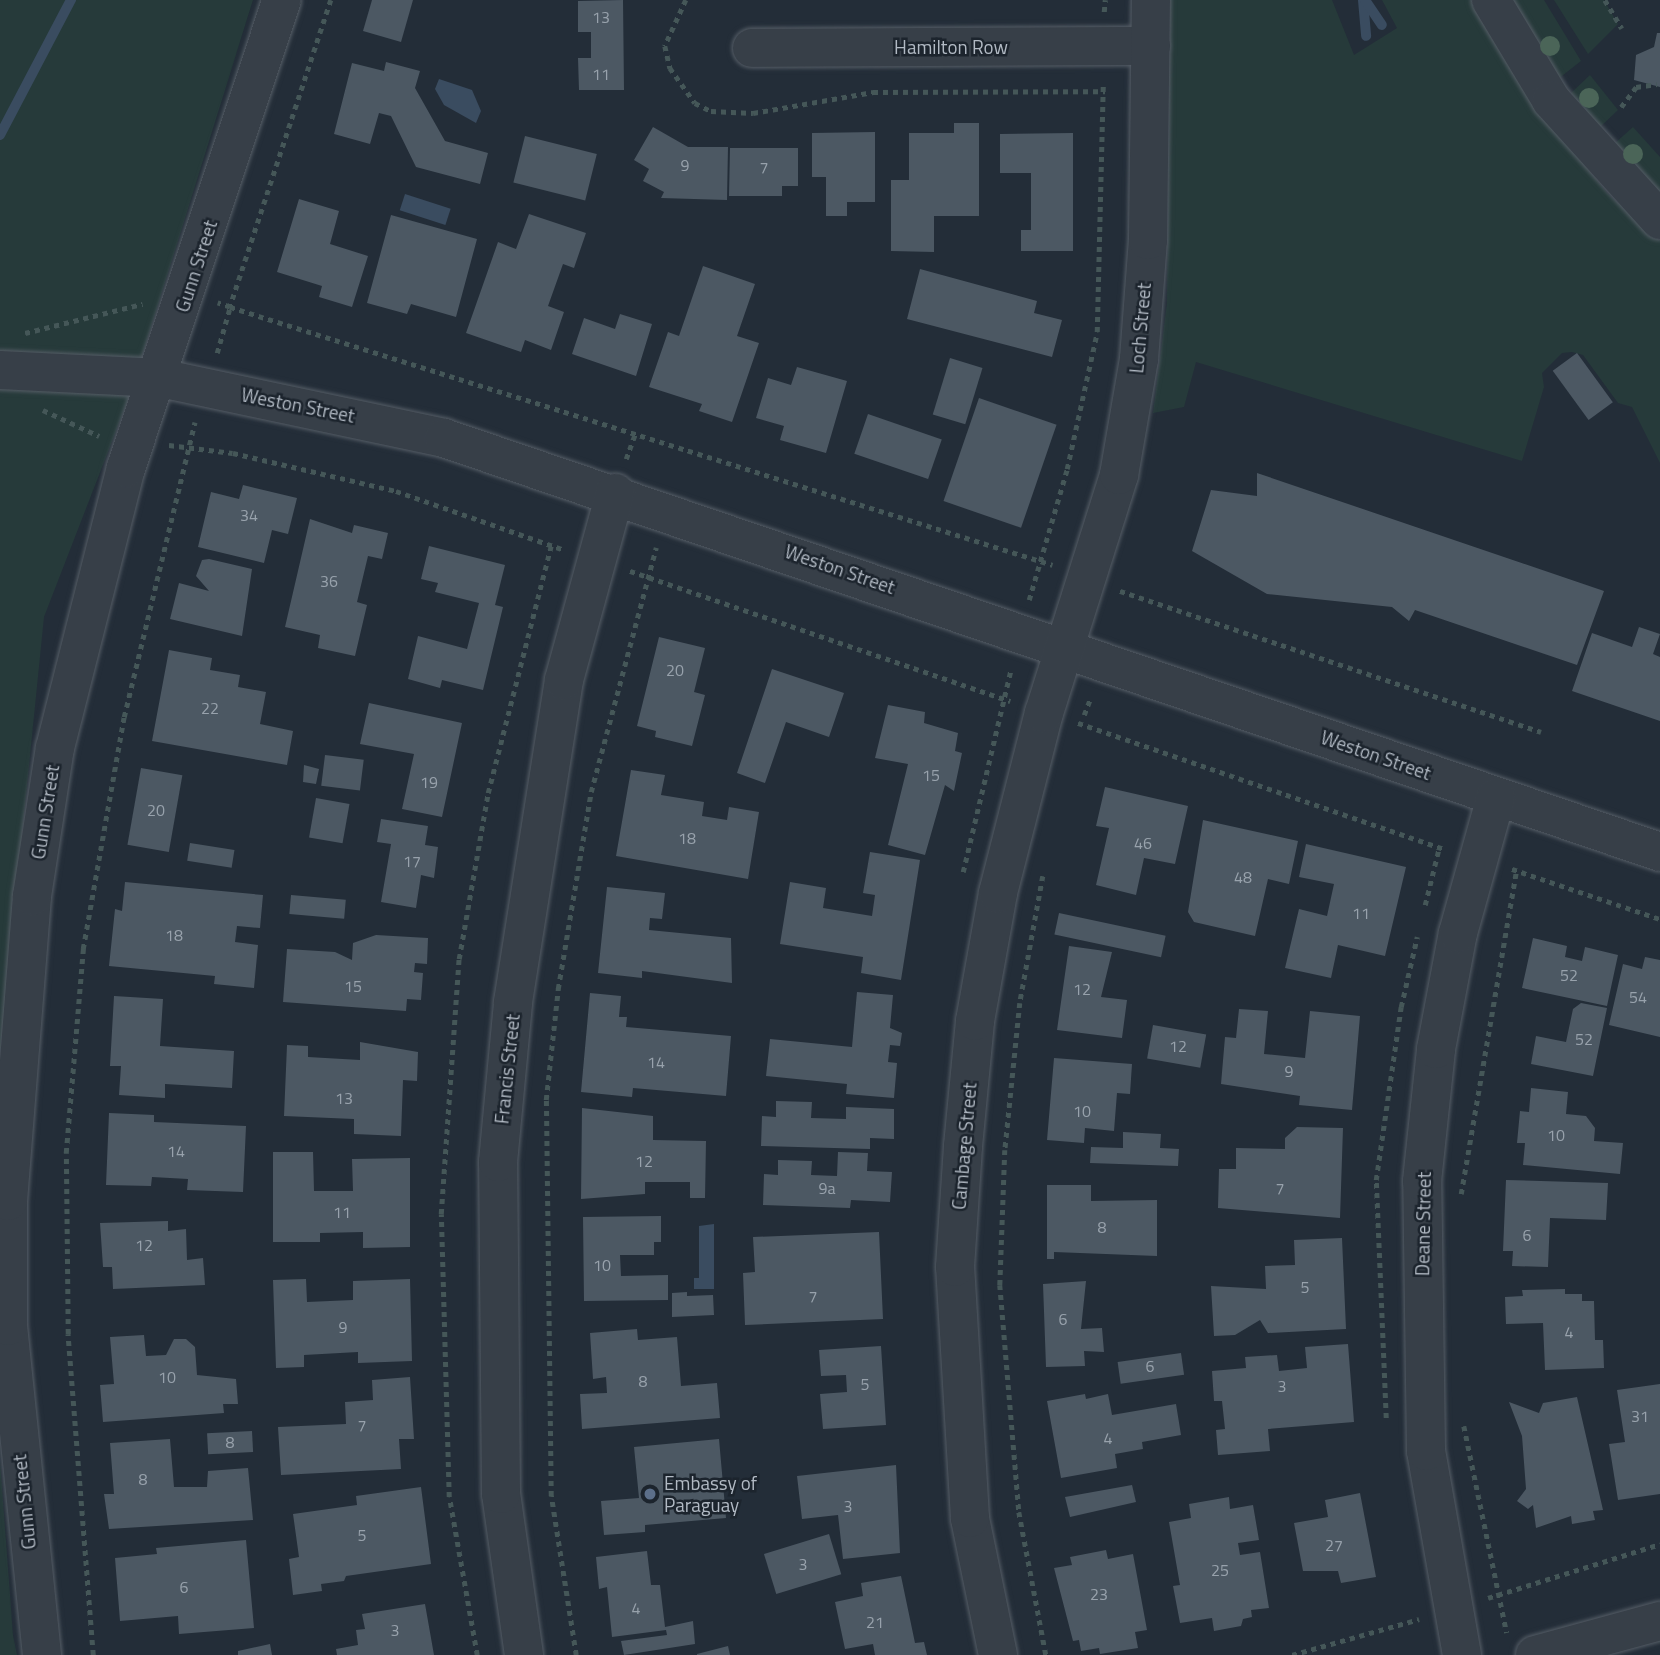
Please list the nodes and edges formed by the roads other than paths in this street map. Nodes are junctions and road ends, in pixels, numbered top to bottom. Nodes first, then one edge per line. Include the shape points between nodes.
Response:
1 (282, 0) edge
2 (1151, 0) edge
3 (1491, 0) edge
4 (1151, 46) junction
5 (752, 48) dead end
6 (1660, 220) edge
7 (5, 353) edge
8 (160, 378) junction
9 (615, 493) junction
10 (1067, 646) junction
11 (1496, 797) junction
12 (1660, 852) edge
13 (1660, 1621) edge
14 (1522, 1649) edge
15 (42, 1655) edge
16 (524, 1655) edge
17 (998, 1655) edge
18 (1462, 1655) edge

1 - 8 street, Gunn Street
2 - 4 street, Loch Street
3 - 6 street via 1551,100
4 - 5 street, Hamilton Row
4 - 10 street, Loch Street via 1139,359 1119,475
7 - 8 street, Weston Street
8 - 9 street, Weston Street via 431,435
8 - 15 street, Gunn Street via 133,452 55,748 32,896 8,1201 8,1326
9 - 10 street, Weston Street
9 - 16 street, Francis Street via 564,681 513,1002 498,1162 501,1494
10 - 11 street, Weston Street
10 - 17 street, Cambage Street via 1044,713 998,893 975,1021 955,1267 971,1518
11 - 12 street, Weston Street
11 - 18 street, Deane Street via 1436,1049 1422,1181 1426,1451
13 - 14 street

